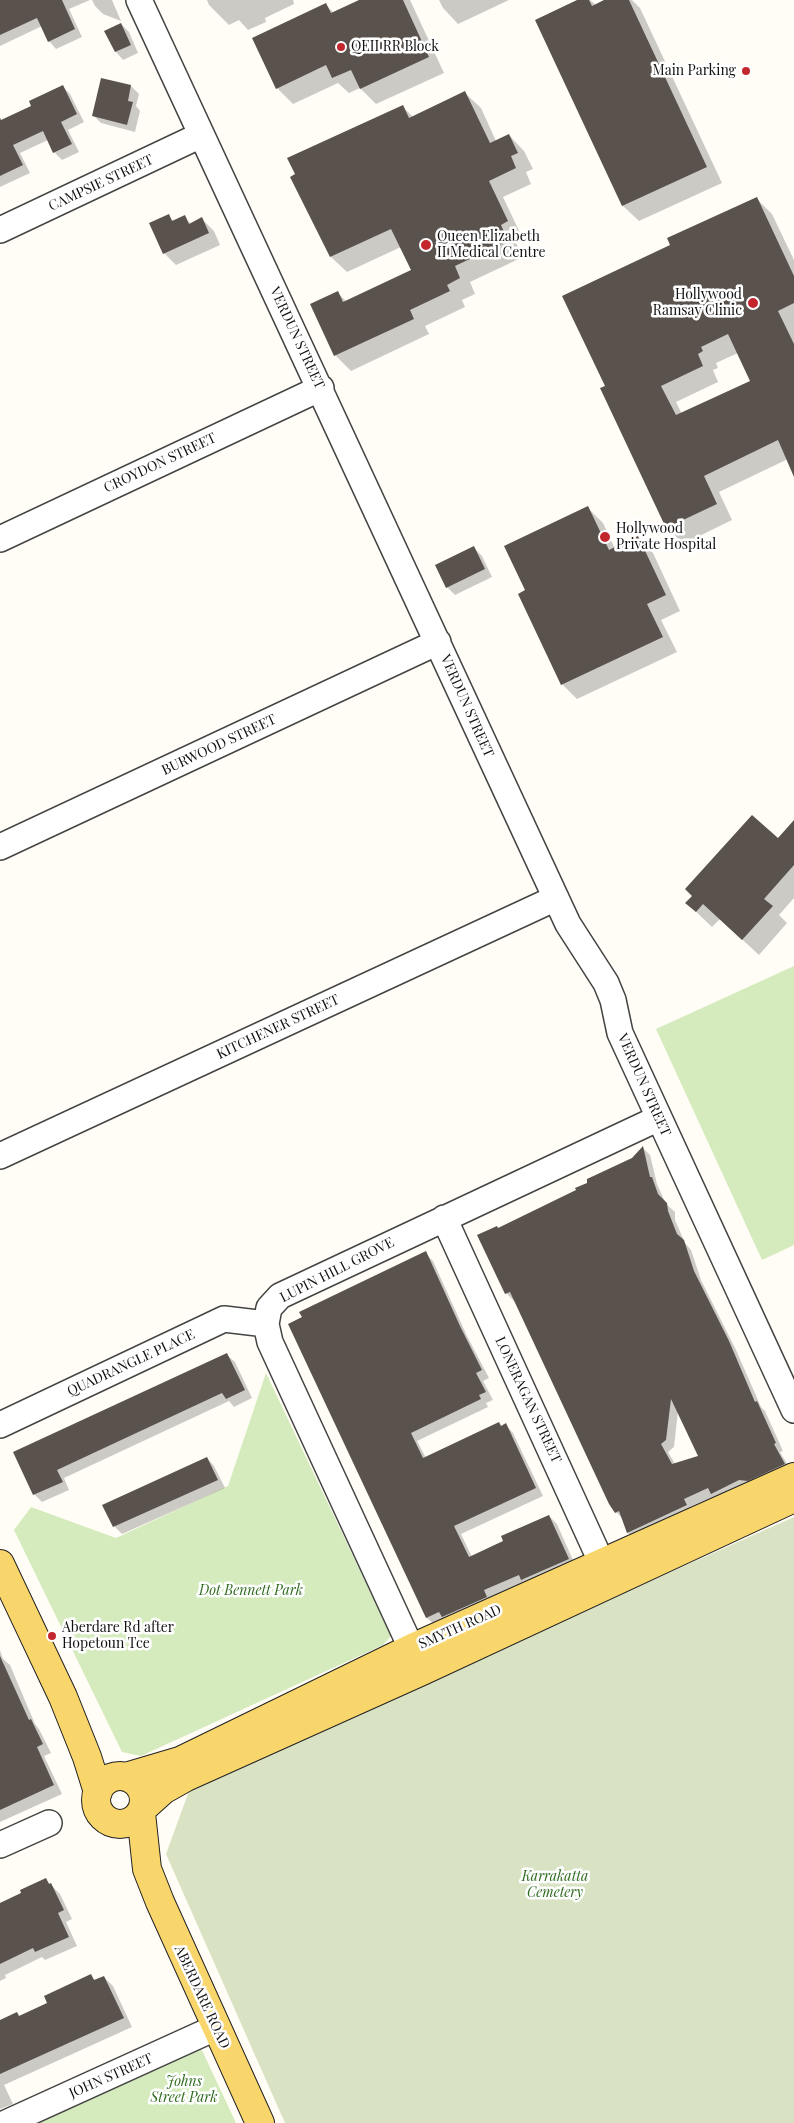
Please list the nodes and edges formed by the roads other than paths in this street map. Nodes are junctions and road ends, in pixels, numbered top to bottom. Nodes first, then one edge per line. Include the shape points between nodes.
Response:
1 (139, 0) edge
2 (201, 136) junction
3 (0, 230) edge
4 (321, 388) junction
5 (0, 539) edge
6 (438, 642) junction
7 (0, 847) edge
8 (556, 898) junction
9 (659, 1118) junction
10 (0, 1156) edge
11 (444, 1218) junction
12 (266, 1324) junction
13 (794, 1410) edge
14 (0, 1425) edge
15 (794, 1477) edge
16 (794, 1498) edge
17 (0, 1564) edge
18 (607, 1573) junction
19 (417, 1659) junction
20 (64, 1697) junction
21 (124, 1776) junction
22 (98, 1792) junction
23 (142, 1810) junction
24 (112, 1822) junction
25 (49, 1823) dead end
26 (0, 1845) edge
27 (147, 1869) junction
28 (216, 2028) junction
29 (6, 2123) edge
30 (260, 2123) edge

1 - 2 street, VERDUN STREET
2 - 3 street, CAMPSIE STREET
2 - 4 street, VERDUN STREET
4 - 5 street, CROYDON STREET
4 - 6 street, VERDUN STREET
6 - 7 street, BURWOOD STREET
6 - 8 street, VERDUN STREET
8 - 9 street, VERDUN STREET via 576,937 606,983 620,1034
8 - 10 street, KITCHENER STREET
9 - 11 street, LUPIN HILL GROVE
9 - 13 street, VERDUN STREET
11 - 12 street, LUPIN HILL GROVE via 280,1296 269,1308
11 - 18 street, LONERAGAN STREET
12 - 14 street, QUADRANGLE PLACE via 224,1319
12 - 19 street via 270,1342
15 - 18 main road, SMYTH ROAD
16 - 18 main road, SMYTH ROAD
17 - 20 main road
18 - 19 main road, SMYTH ROAD
19 - 21 main road, SMYTH ROAD via 180,1761
19 - 23 main road, SMYTH ROAD via 186,1776 163,1790
20 - 21 main road
20 - 22 main road
21 - 22 main road via 105,1782
21 - 23 main road via 139,1785 143,1792
22 - 24 main road via 98,1807
23 - 24 main road via 125,1824
23 - 27 main road, ABERDARE ROAD
24 - 27 main road, ABERDARE ROAD
25 - 26 street
27 - 28 main road, ABERDARE ROAD
28 - 29 street, JOHN STREET
28 - 30 main road, ABERDARE ROAD

